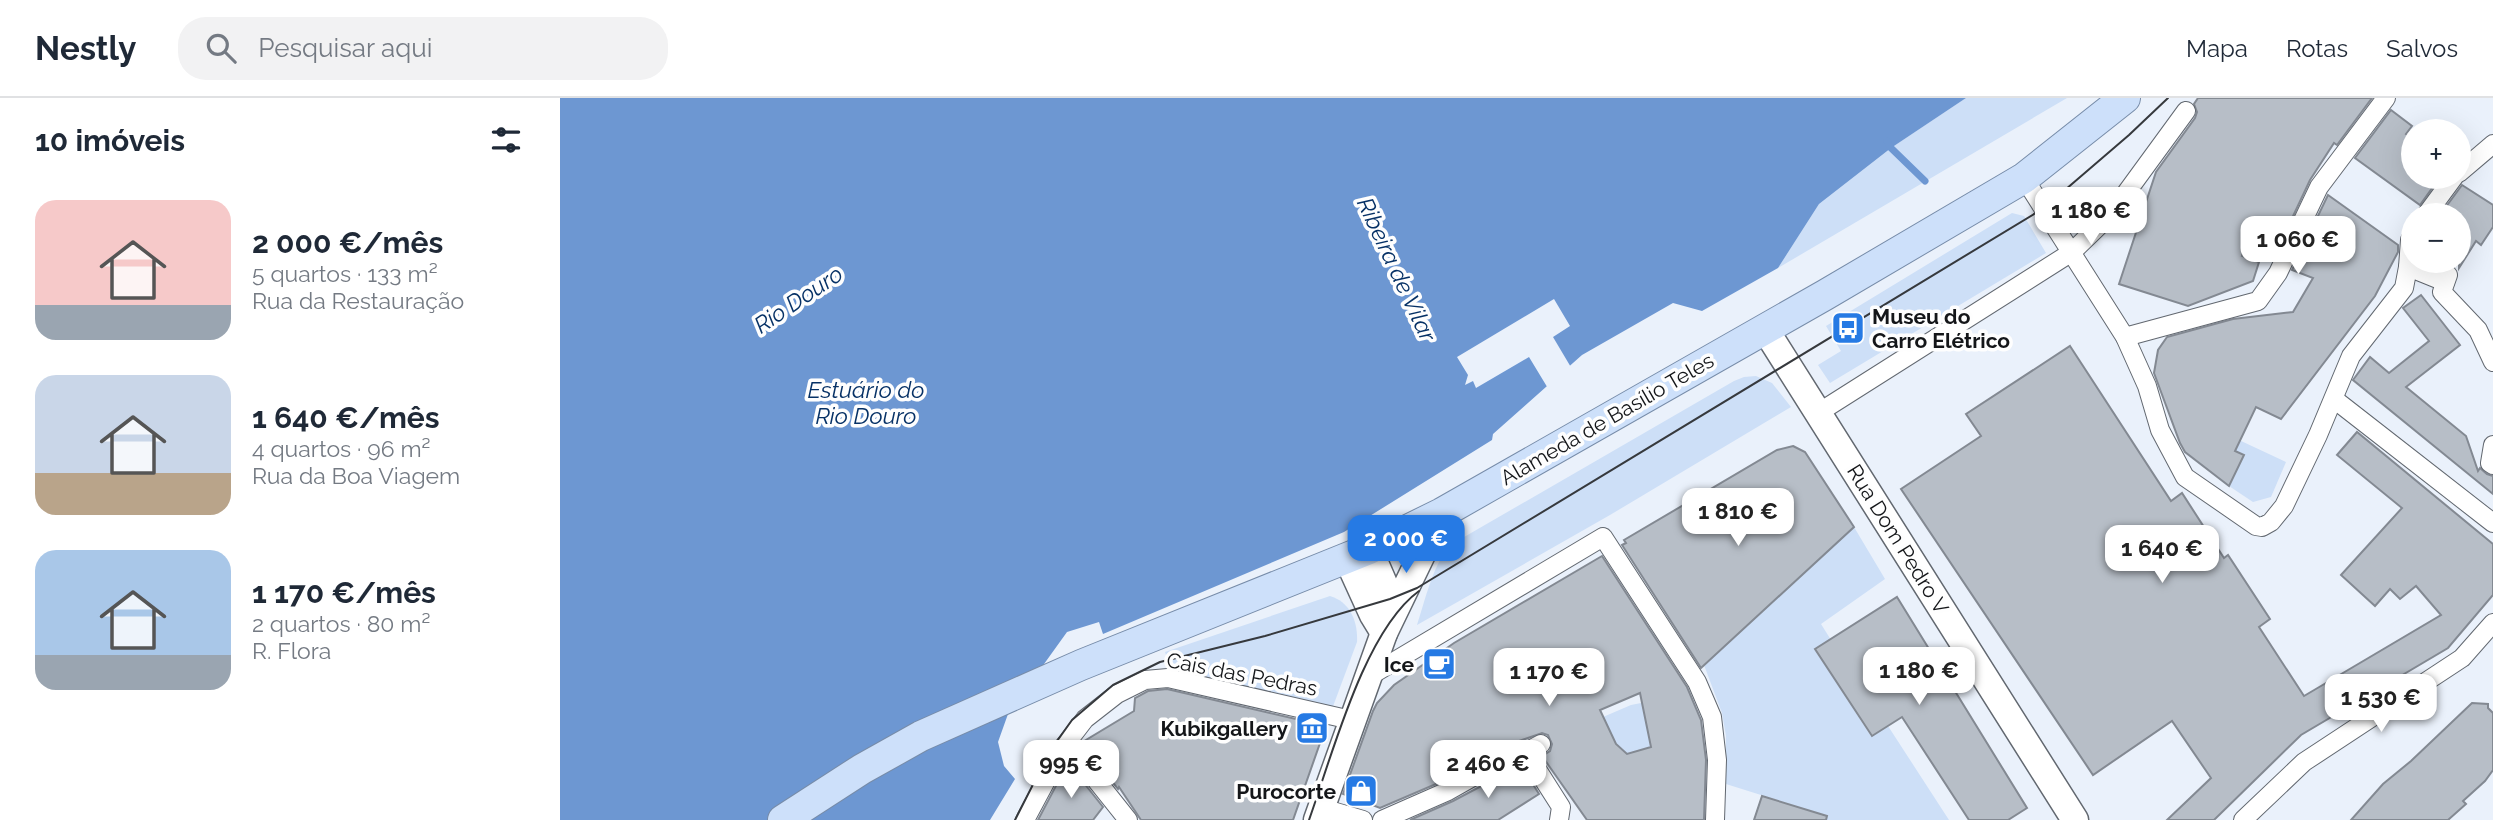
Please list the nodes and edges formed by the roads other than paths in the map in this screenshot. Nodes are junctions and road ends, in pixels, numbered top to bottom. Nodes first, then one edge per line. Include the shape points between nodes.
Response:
1 (2125, 98) edge
2 (2386, 98) edge
3 (2186, 111) dead end
4 (2493, 144) edge
5 (2471, 163) edge
6 (2024, 178) junction
7 (2072, 252) junction
8 (2407, 273) edge
9 (2431, 273) edge
10 (1765, 329) junction
11 (2125, 337) junction
12 (2493, 362) edge
13 (2334, 399) junction
14 (1818, 413) junction
15 (2493, 444) edge
16 (2493, 465) edge
17 (1442, 513) junction
18 (2493, 523) edge
19 (1358, 554) junction
20 (2493, 623) edge
21 (1388, 624) junction
22 (1368, 677) junction
23 (1351, 720) junction
24 (1065, 745) junction
25 (1320, 814) edge
26 (1560, 814) edge
27 (783, 820) edge
28 (1025, 820) edge
29 (1128, 820) edge
30 (1363, 820) edge
31 (1382, 820) edge
32 (1715, 820) edge
33 (2075, 820) edge
34 (2243, 820) edge

1 - 6 main road, Alameda de Basílio Teles
2 - 11 street via 2319,187 2278,273 2258,301
3 - 7 street via 2110,215
4 - 5 street
6 - 7 street
6 - 10 main road, Alameda de Basílio Teles
7 - 11 street
7 - 14 street
8 - 13 street via 2403,288 2351,356
9 - 12 street via 2447,277 2442,292 2478,330
10 - 14 main road, Rua Dom Pedro V
10 - 17 main road, Alameda de Basílio Teles
11 - 13 street via 2160,430 2185,477 2256,526 2271,522 2284,506
13 - 18 street
14 - 33 main road, Rua Dom Pedro V
15 - 16 street
17 - 19 main road, Alameda de Basílio Teles
17 - 21 main road
19 - 21 main road via 1373,615
19 - 27 main road, Alameda de Basílio Teles via 921,736
20 - 34 street via 2462,657 2304,762
21 - 22 main road
22 - 23 main road
22 - 32 street via 1603,537 1712,718
23 - 24 street, Cais das Pedras via 1186,686 1168,678 1144,680 1086,719
23 - 25 main road
24 - 28 street, Cais das Pedras
24 - 29 street
25 - 30 street
26 - 31 street via 1534,748

